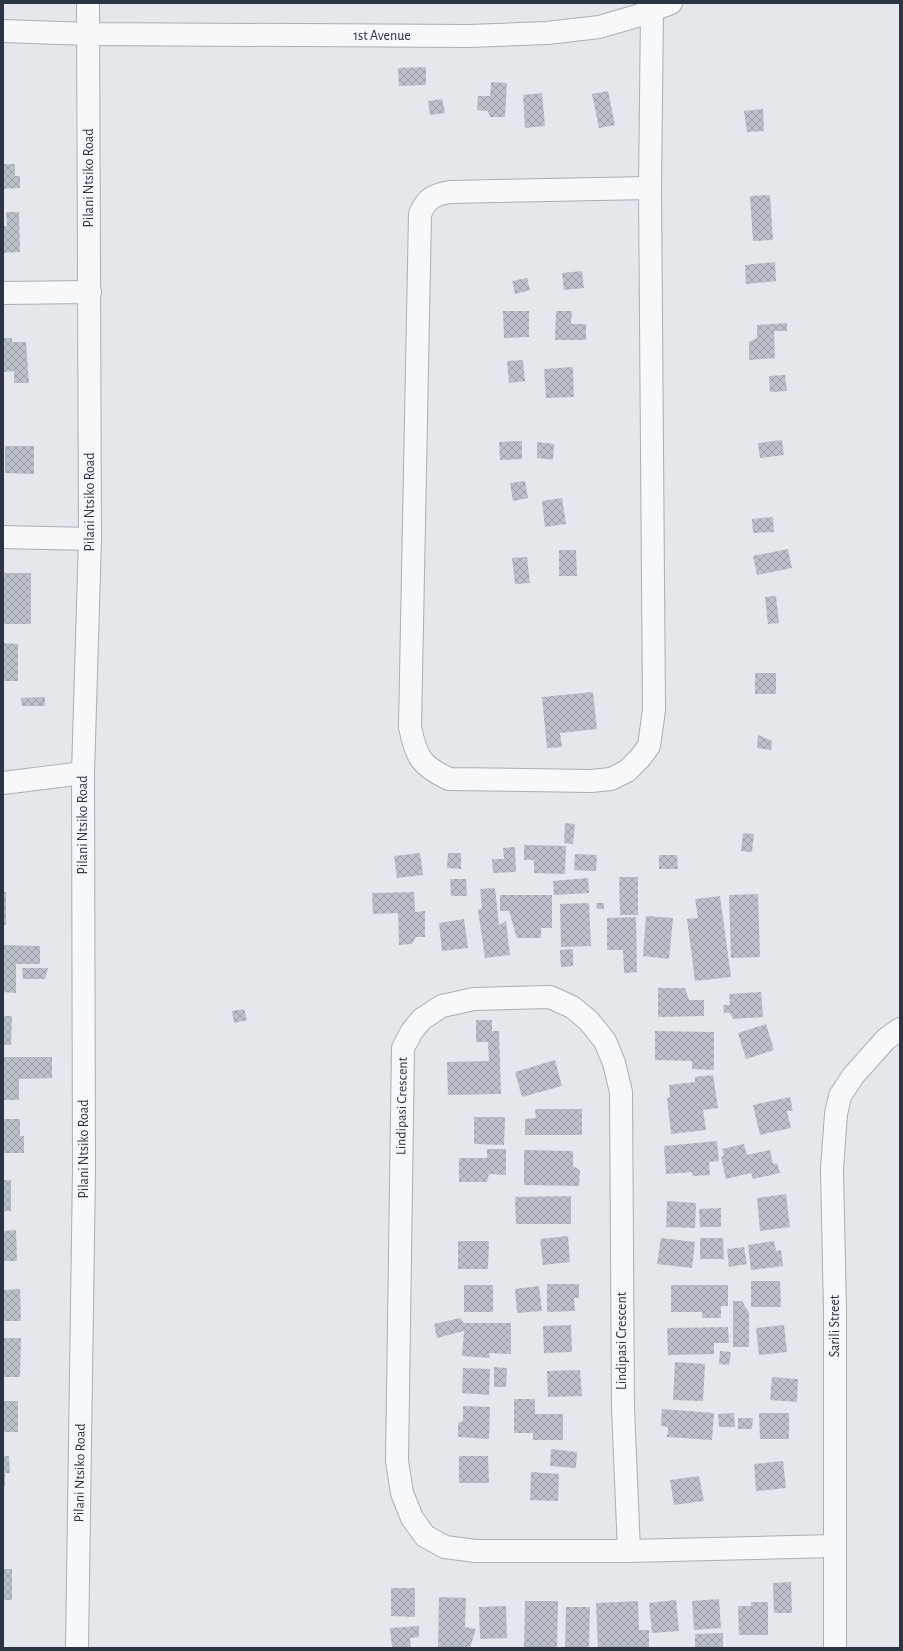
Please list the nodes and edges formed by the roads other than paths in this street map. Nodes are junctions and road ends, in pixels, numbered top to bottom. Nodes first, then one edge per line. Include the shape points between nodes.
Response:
1 (88, 3) edge
2 (661, 6) edge
3 (3, 31) edge
4 (88, 34) junction
5 (650, 188) junction
6 (90, 292) junction
7 (3, 293) edge
8 (3, 538) edge
9 (90, 539) junction
10 (83, 773) junction
11 (3, 783) edge
12 (900, 1029) edge
13 (835, 1546) junction
14 (628, 1551) junction
15 (77, 1648) edge
16 (835, 1648) edge

1 - 4 street, Pilani Ntsiko Road
2 - 4 street, 1st Avenue via 598,27 547,33 469,36
2 - 5 street
3 - 4 street, 1st Avenue
4 - 6 street, Pilani Ntsiko Road
5 - 5 street via 654,710 649,746 627,771 611,779 449,779 432,771 418,757 410,727 420,214 425,204 437,194 450,192
6 - 7 street
6 - 9 street, Pilani Ntsiko Road
8 - 9 street
9 - 10 street, Pilani Ntsiko Road
10 - 11 street
10 - 15 street, Pilani Ntsiko Road via 84,1170
12 - 13 street, Sarili Street via 886,1039 853,1076 840,1096 836,1114 832,1169
13 - 14 street, Lindipasi Crescent
13 - 16 street, Sarili Street
14 - 14 street, Lindipasi Crescent via 623,1408 621,1092 614,1063 605,1041 588,1020 572,1007 550,997 474,999 442,1006 422,1019 403,1048 397,1461 402,1493 412,1518 425,1536 445,1547 476,1551

